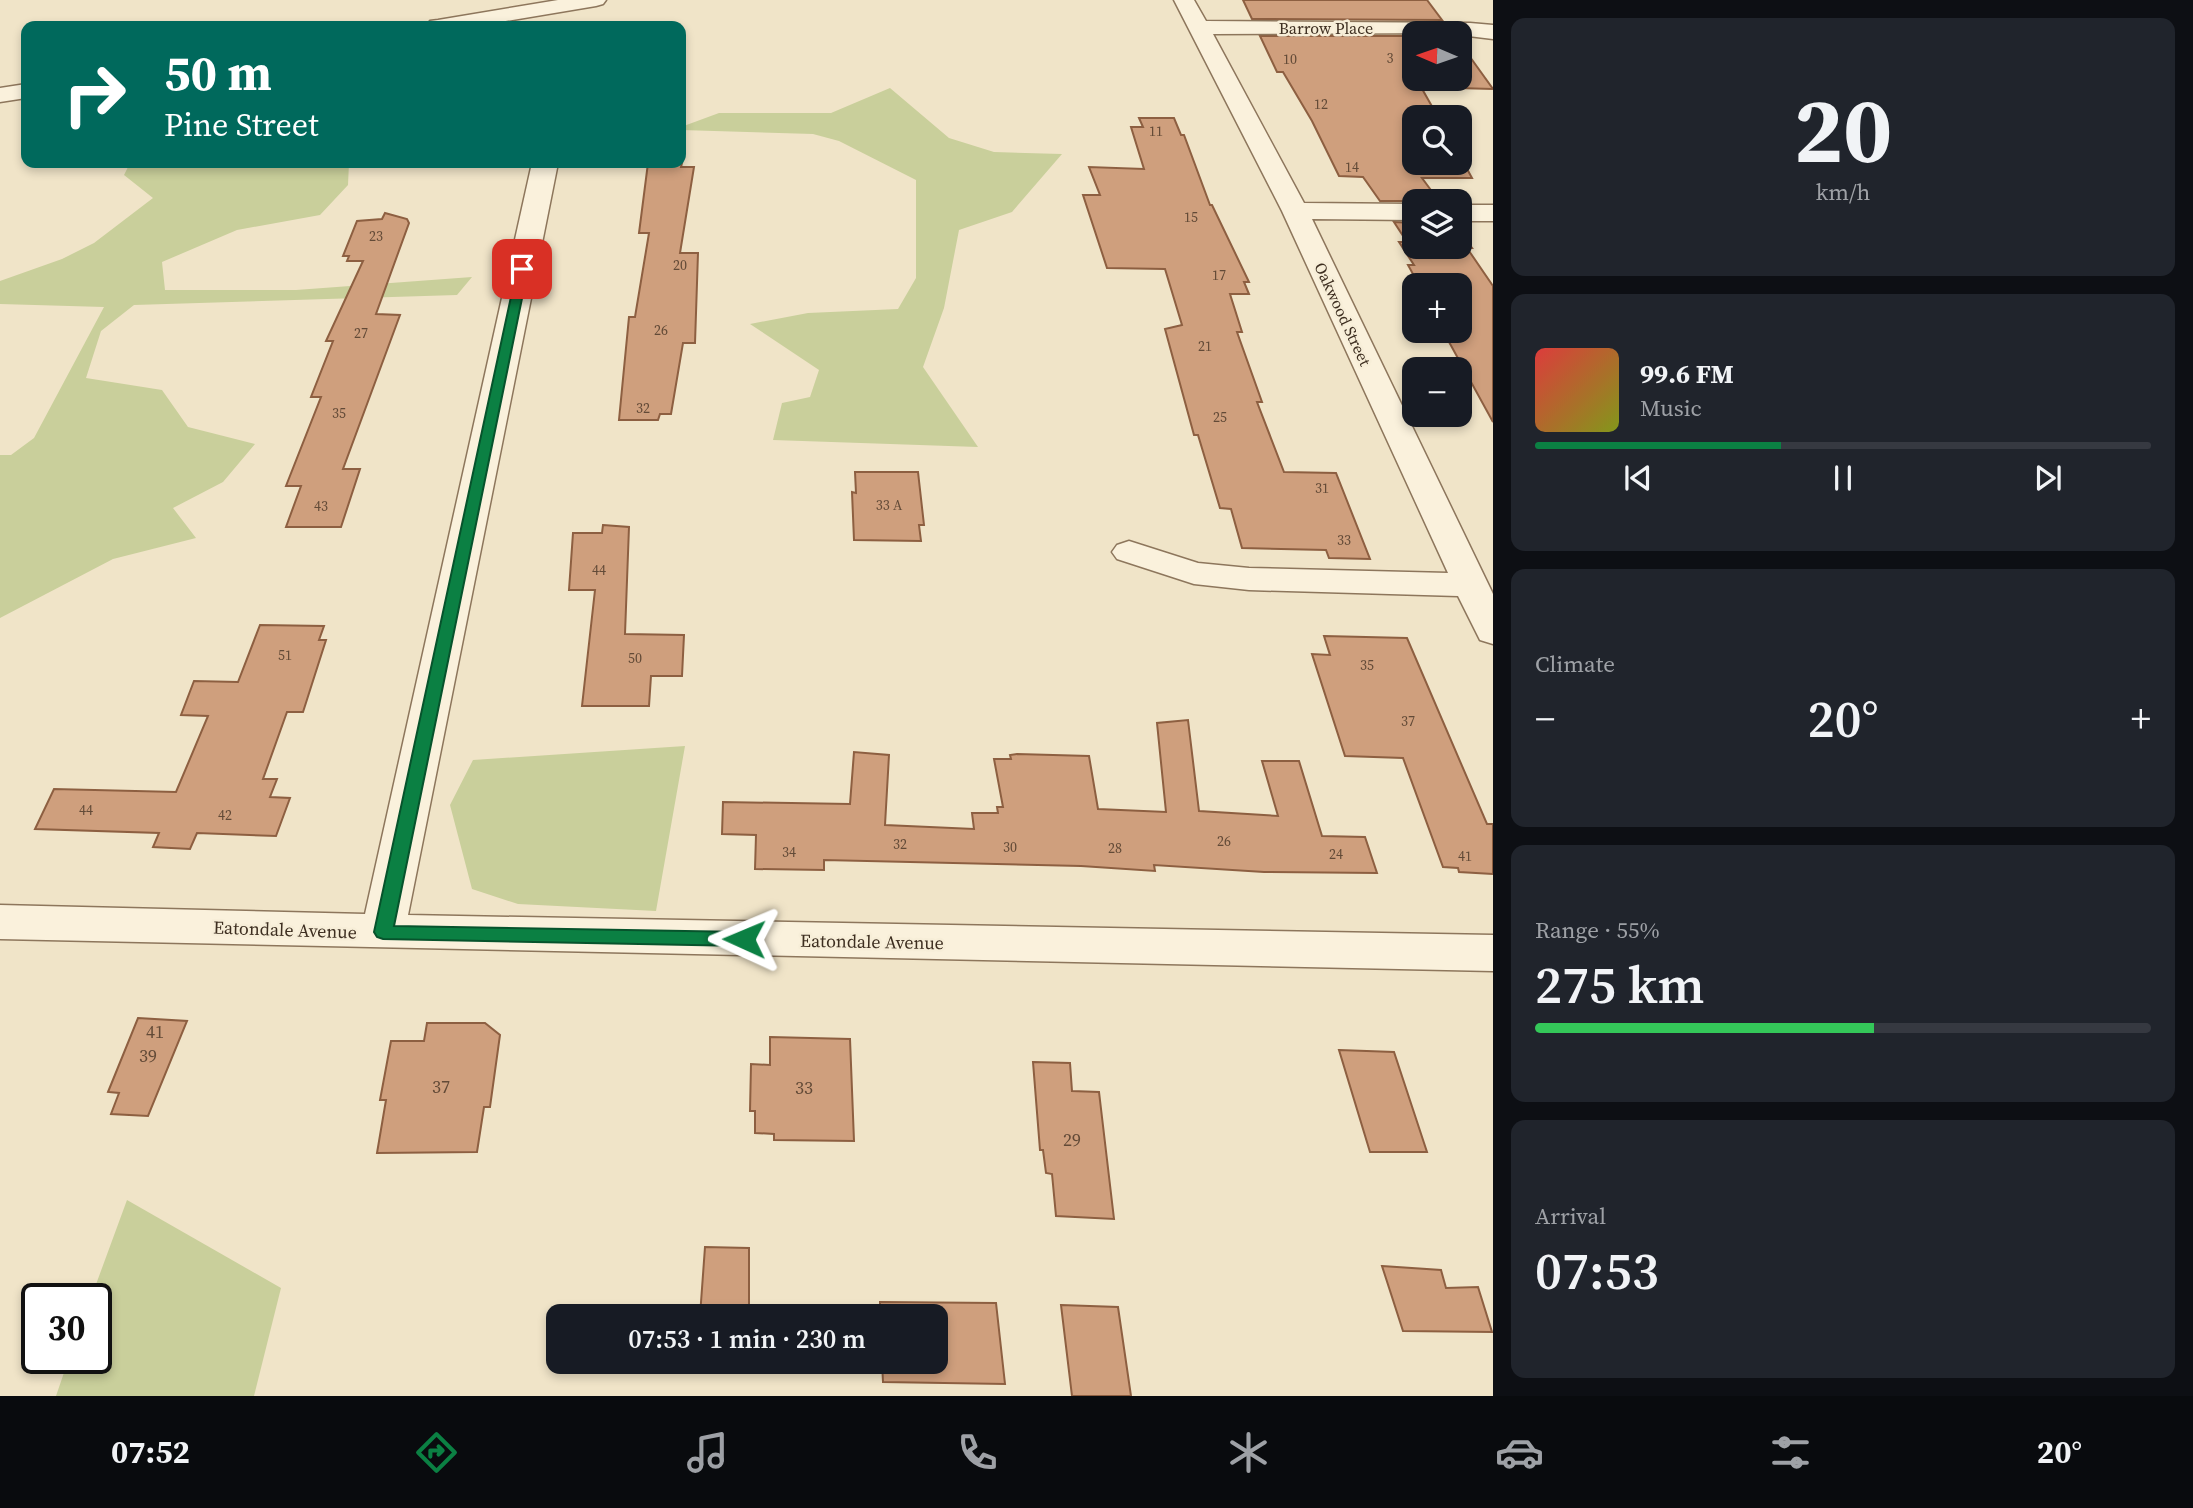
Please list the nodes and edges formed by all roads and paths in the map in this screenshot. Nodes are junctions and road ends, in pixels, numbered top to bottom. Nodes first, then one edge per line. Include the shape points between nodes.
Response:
1 (1184, 0) edge
2 (587, 1) edge
3 (468, 21) edge
4 (576, 21) edge
5 (1200, 27) junction
6 (1493, 32) edge
7 (21, 92) edge
8 (0, 95) edge
9 (544, 168) edge
10 (1295, 211) junction
11 (1402, 212) edge
12 (1472, 213) edge
13 (1493, 213) edge
14 (1129, 552) dead end
15 (1471, 585) junction
16 (1493, 632) edge
17 (0, 922) edge
18 (383, 932) junction
19 (1493, 953) edge

1 - 5 street, Oakwood Street
2 - 3 street
2 - 4 street
5 - 6 street, Barrow Place
5 - 10 street, Oakwood Street
7 - 8 street
9 - 18 street
10 - 11 street
10 - 15 street, Oakwood Street
12 - 13 street
14 - 15 street via 1194,573 1249,579
15 - 16 street, Oakwood Street
17 - 18 street, Eatondale Avenue
18 - 19 street, Eatondale Avenue

